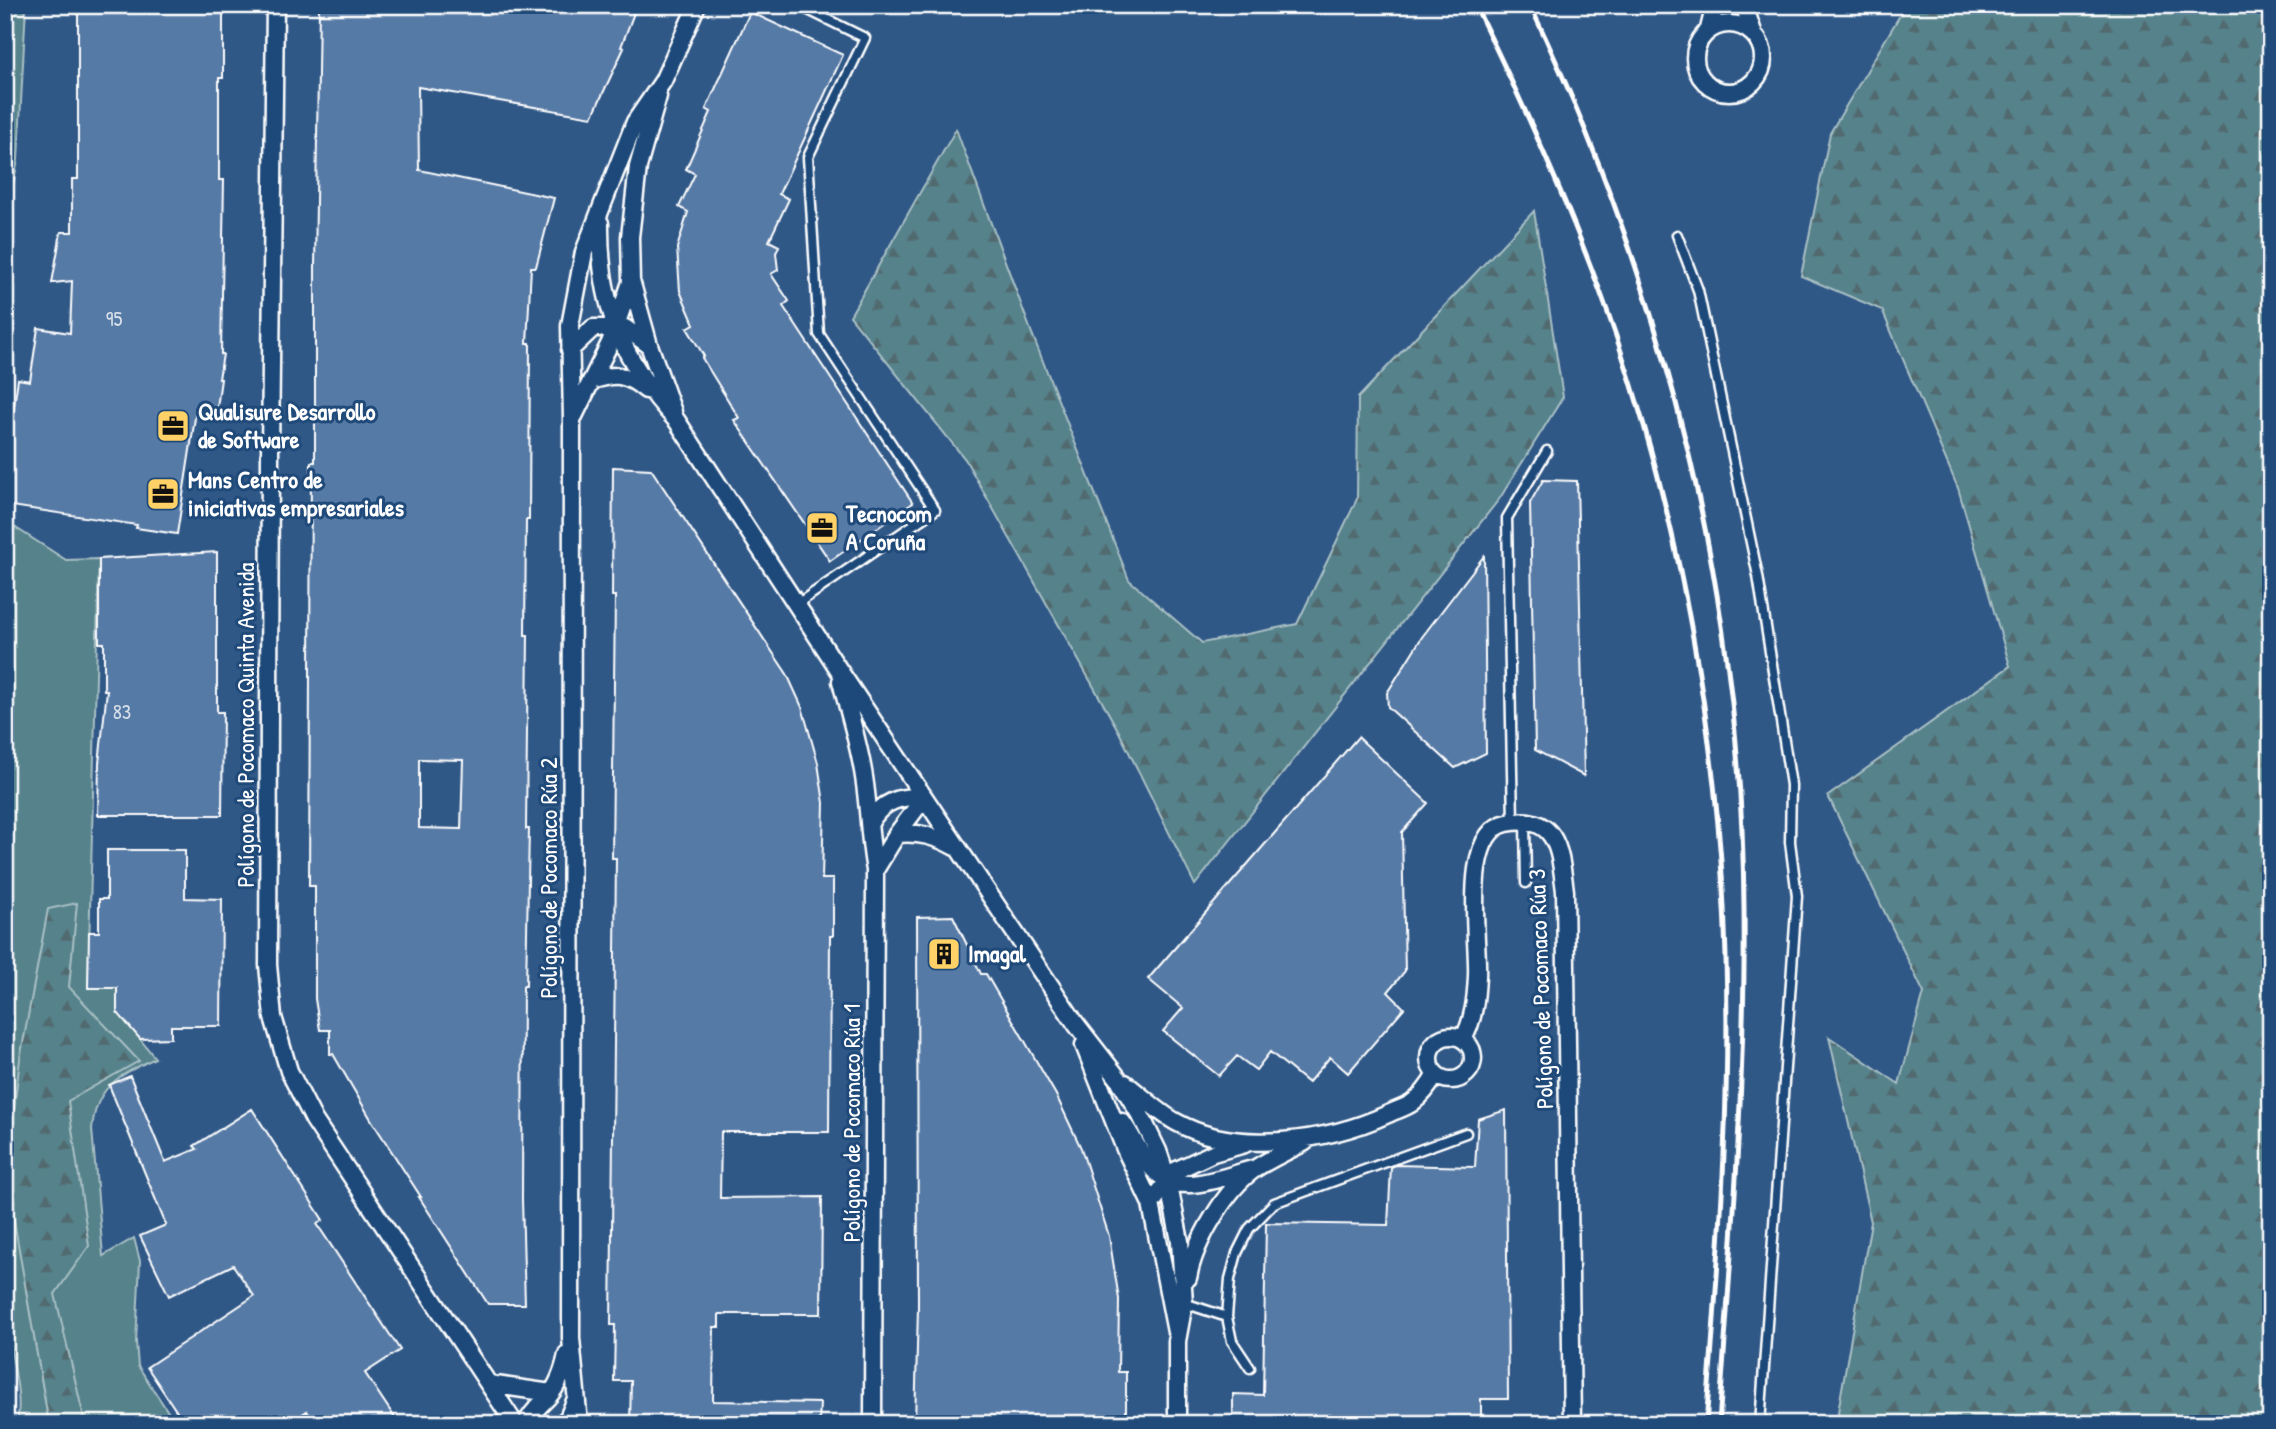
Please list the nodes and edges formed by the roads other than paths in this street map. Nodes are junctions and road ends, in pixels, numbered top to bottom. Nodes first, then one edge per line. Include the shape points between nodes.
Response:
1 (275, 5) edge
2 (697, 5) edge
3 (798, 5) edge
4 (1715, 5) edge
5 (1744, 5) edge
6 (1709, 29) junction
7 (1753, 32) junction
8 (663, 80) junction
9 (601, 210) junction
10 (1676, 235) dead end
11 (631, 282) junction
12 (616, 327) junction
13 (649, 345) junction
14 (569, 350) junction
15 (591, 381) junction
16 (651, 394) junction
17 (572, 418) junction
18 (677, 421) junction
19 (1547, 451) dead end
20 (797, 604) junction
21 (839, 670) junction
22 (924, 798) junction
23 (1519, 821) junction
24 (870, 823) junction
25 (897, 834) junction
26 (959, 850) junction
27 (875, 870) junction
28 (1526, 884) dead end
29 (1076, 1024) junction
30 (1463, 1039) junction
31 (1436, 1074) junction
32 (1118, 1077) junction
33 (1104, 1093) junction
34 (1466, 1133) dead end
35 (1310, 1139) junction
36 (1250, 1143) junction
37 (1254, 1169) junction
38 (1168, 1181) junction
39 (1152, 1205) junction
40 (1184, 1303) junction
41 (1227, 1317) junction
42 (570, 1338) junction
43 (1177, 1341) junction
44 (1250, 1367) dead end
45 (489, 1384) junction
46 (551, 1394) junction
47 (575, 1401) junction
48 (515, 1424) edge
49 (526, 1424) edge
50 (561, 1424) edge
51 (579, 1424) edge
52 (873, 1424) edge
53 (1177, 1424) edge
54 (1572, 1424) edge
55 (1760, 1424) edge

1 - 45 street, Polígono de Pocomaco Quinta Avenida via 268,965 273,1017 289,1071 314,1120
2 - 8 street
3 - 20 lane via 865,38 808,157 819,334 935,510
4 - 6 street
5 - 7 street
6 - 7 street via 1726,23
6 - 7 street via 1701,37 1695,64 1709,86 1728,93 1746,88 1762,70 1762,46
8 - 9 street, Polígono de Pocomaco Rúa 2 via 635,121
8 - 11 street via 638,167 630,237
9 - 12 street via 603,278
9 - 14 street, Polígono de Pocomaco Rúa 2 via 576,285
10 - 55 lane via 1698,290 1758,576 1791,785 1790,842 1797,896
11 - 12 street, Polígono de Pocomaco Rúa 2
11 - 13 street
12 - 13 street
12 - 14 street via 593,328
12 - 15 street, Polígono de Pocomaco Rúa 2
12 - 16 street
13 - 18 street
14 - 17 street, Polígono de Pocomaco Rúa 2
15 - 16 street via 614,374 634,379
15 - 17 street, Polígono de Pocomaco Rúa 2
16 - 18 street
17 - 42 street, Polígono de Pocomaco Rúa 2
18 - 20 street
19 - 23 lane via 1507,518
20 - 21 street
21 - 22 street
21 - 24 street, Polígono de Pocomaco Rúa 1 via 857,738
22 - 24 street via 891,801
22 - 25 street
22 - 26 street
23 - 28 lane
23 - 30 street via 1503,823 1479,851 1475,872 1477,976 1473,1013
23 - 54 street, Polígono de Pocomaco Rúa 3 via 1546,828 1559,849 1565,891
24 - 27 street, Polígono de Pocomaco Rúa 1
25 - 26 street via 938,838
25 - 27 street
26 - 29 street
27 - 52 street, Polígono de Pocomaco Rúa 1
29 - 32 street
29 - 33 street
30 - 31 street via 1453,1035 1439,1038 1432,1046 1429,1059
30 - 31 street via 1472,1048 1468,1072 1446,1080
31 - 35 street via 1412,1103 1370,1122
32 - 36 street via 1177,1123
32 - 38 street via 1158,1151
33 - 38 street via 1152,1168
33 - 39 street
34 - 41 lane via 1274,1203 1250,1229 1237,1254
35 - 36 street
35 - 37 street
36 - 38 street via 1213,1153 1175,1171
37 - 38 street via 1204,1182 1178,1185
37 - 40 street via 1206,1228 1190,1264
38 - 39 street
38 - 40 street via 1180,1241
39 - 43 street
40 - 41 lane
40 - 43 street
41 - 44 lane via 1232,1342
42 - 46 street, Polígono de Pocomaco Rúa 2 via 564,1369
42 - 47 street, Polígono de Pocomaco Rúa 2
43 - 53 street
45 - 46 street
45 - 48 street, Polígono de Pocomaco Quinta Avenida
46 - 49 street, Polígono de Pocomaco Rúa 2
47 - 50 street
47 - 51 street, Polígono de Pocomaco Rúa 2

